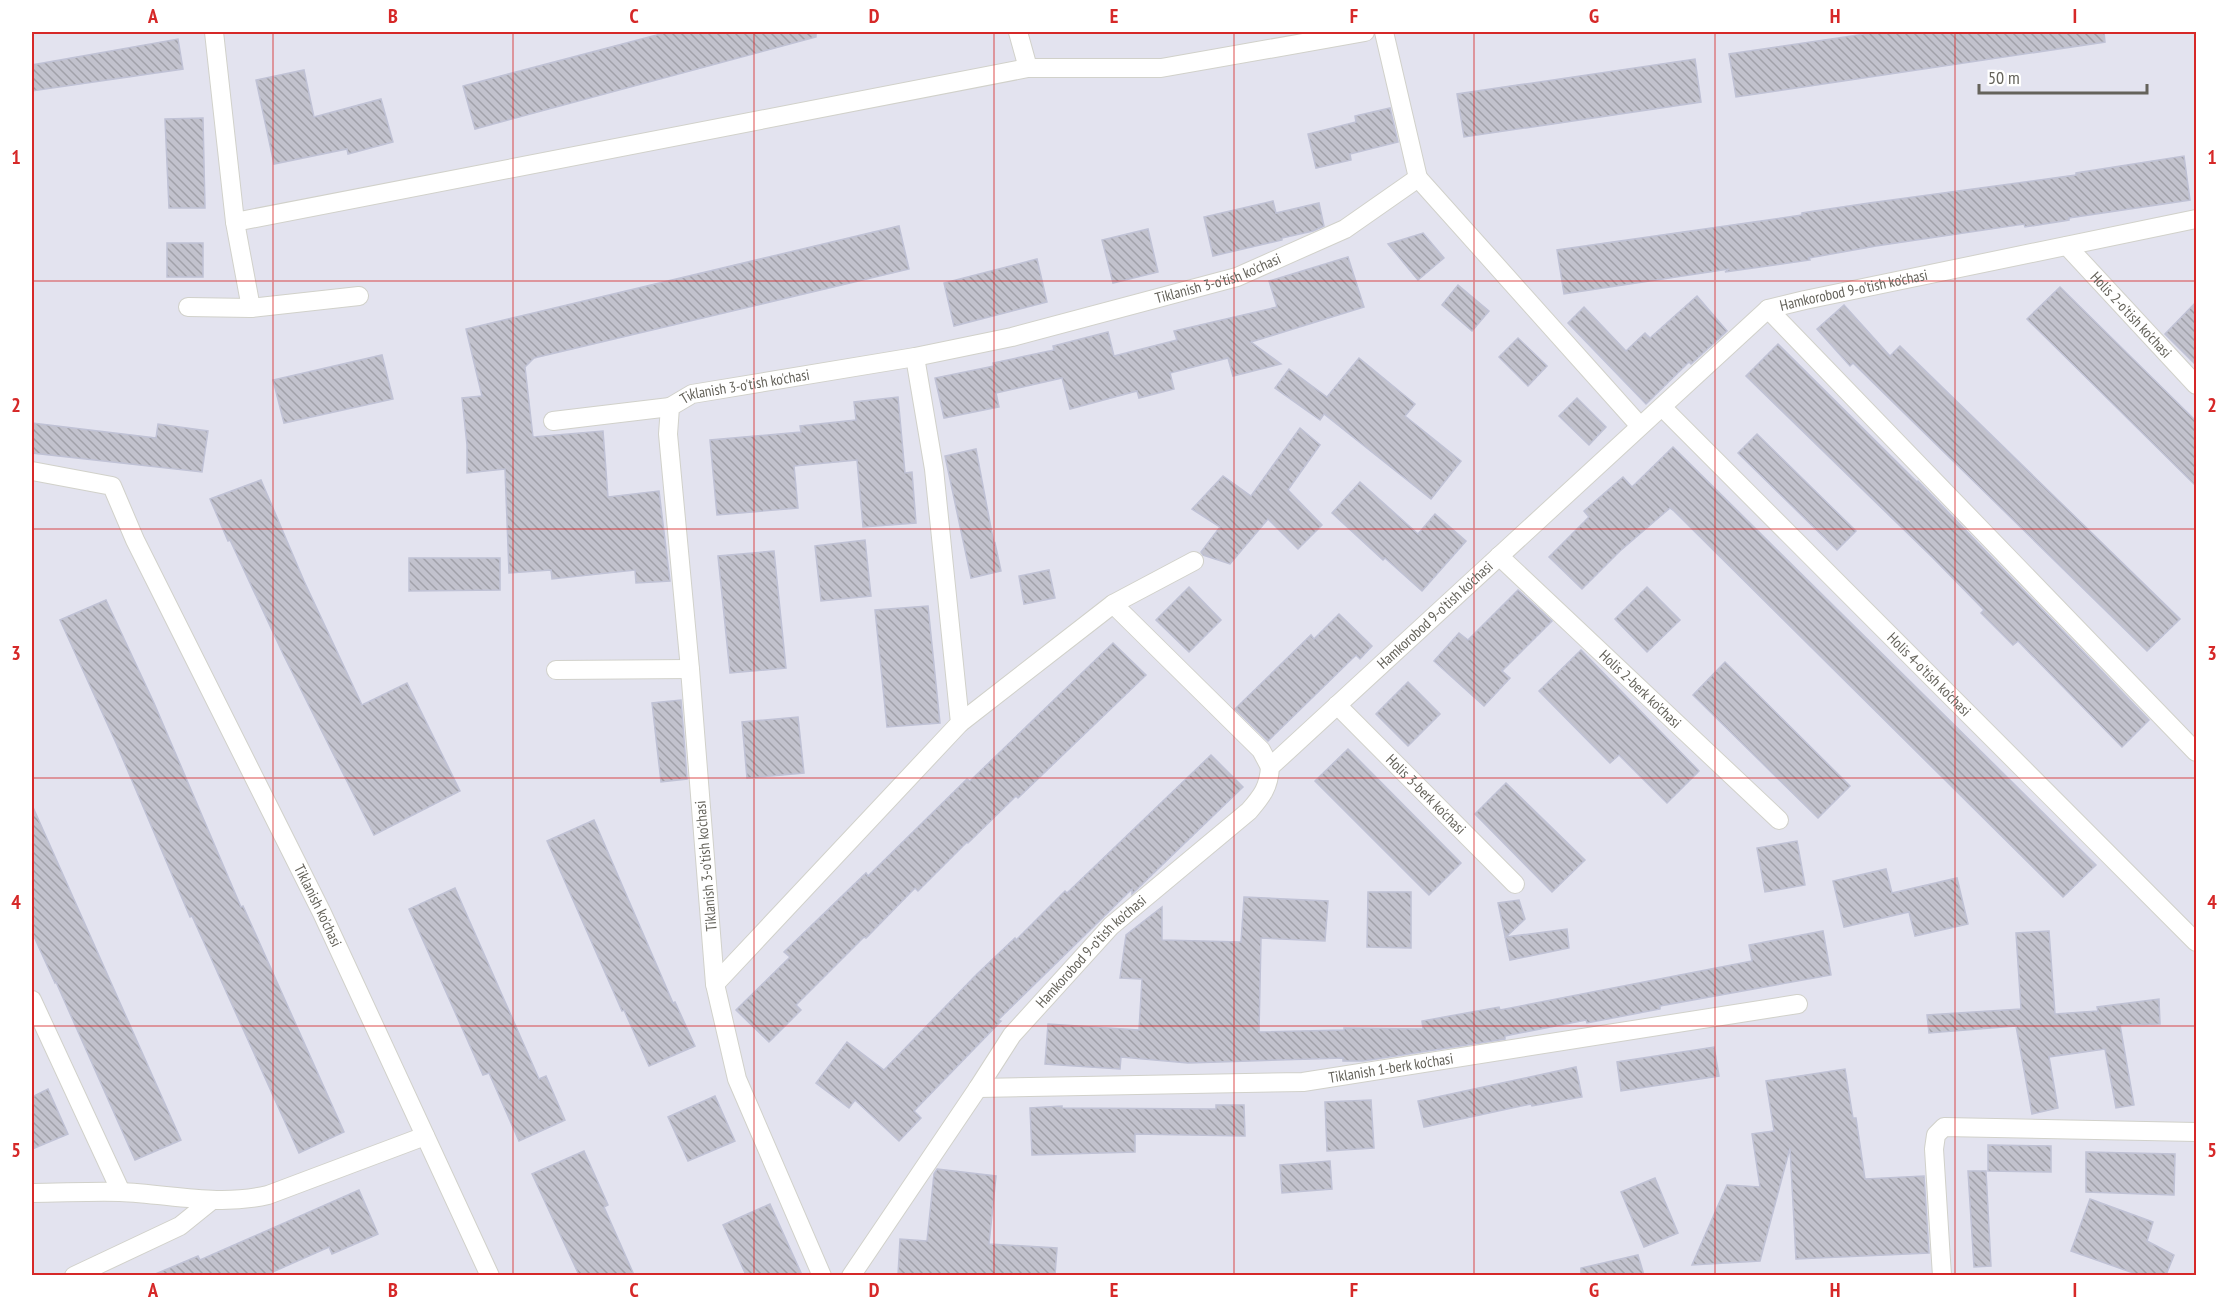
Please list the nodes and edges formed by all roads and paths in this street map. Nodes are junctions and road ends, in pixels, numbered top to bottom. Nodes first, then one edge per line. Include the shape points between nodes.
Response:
1 (214, 32) edge
2 (1018, 32) edge
3 (1365, 32) edge
4 (1384, 32) edge
5 (1028, 68) junction
6 (1418, 178) junction
7 (2196, 219) edge
8 (235, 222) junction
9 (2067, 246) junction
10 (359, 296) dead end
11 (188, 307) dead end
12 (251, 308) junction
13 (1768, 309) junction
14 (915, 357) junction
15 (2196, 385) edge
16 (669, 407) junction
17 (1662, 407) junction
18 (553, 421) dead end
19 (1641, 426) junction
20 (32, 471) edge
21 (1499, 556) junction
22 (1194, 561) dead end
23 (1113, 604) junction
24 (690, 669) junction
25 (556, 670) dead end
26 (1337, 705) junction
27 (960, 723) junction
28 (2196, 752) edge
29 (1270, 767) junction
30 (1779, 820) dead end
31 (1515, 884) dead end
32 (2196, 942) edge
33 (715, 984) junction
34 (32, 1000) edge
35 (1798, 1004) dead end
36 (978, 1088) junction
37 (2196, 1132) edge
38 (425, 1136) junction
39 (120, 1192) junction
40 (32, 1193) edge
41 (211, 1202) junction
42 (74, 1275) edge
43 (490, 1275) edge
44 (822, 1275) edge
45 (851, 1275) edge
46 (1942, 1275) edge

1 - 8 street
2 - 5 street
3 - 5 street via 1161,68
4 - 6 street
5 - 8 street
6 - 14 street, Tiklanish 3-o'tish ko'chasi via 1345,229 1238,277 1012,337
6 - 19 street
7 - 9 street, Hamkorobod 9-o'tish ko'chasi
8 - 12 street
9 - 13 street, Hamkorobod 9-o'tish ko'chasi
9 - 15 street, Holis 2-o'tish ko'chasi
10 - 12 street
11 - 12 street
13 - 17 street, Hamkorobod 9-o'tish ko'chasi
13 - 28 street
14 - 16 street, Tiklanish 3-o'tish ko'chasi via 692,394
14 - 27 street via 934,469
16 - 18 street
16 - 24 street, Tiklanish 3-o'tish ko'chasi via 668,434
17 - 19 street, Hamkorobod 9-o'tish ko'chasi
17 - 32 street, Holis 4-o'tish ko'chasi
19 - 21 street, Hamkorobod 9-o'tish ko'chasi
20 - 38 street, Tiklanish ko'chasi via 112,486 135,540 322,913
21 - 26 street, Hamkorobod 9-o'tish ko'chasi
21 - 30 street, Holis 2-berk ko'chasi
22 - 23 street
23 - 27 street
23 - 29 street via 1261,750
24 - 25 street
24 - 33 street, Tiklanish 3-o'tish ko'chasi
26 - 29 street, Hamkorobod 9-o'tish ko'chasi
26 - 31 street, Holis 3-berk ko'chasi
27 - 33 street
29 - 36 street, Hamkorobod 9-o'tish ko'chasi via 1270,781 1249,811 1112,926 1012,1035
33 - 44 street, Tiklanish 3-o'tish ko'chasi via 737,1079
34 - 39 street
35 - 36 street, Tiklanish 1-berk ko'chasi via 1304,1082
36 - 45 street, Hamkorobod 9-o'tish ko'chasi
37 - 46 street via 1944,1127 1936,1135 1934,1149
38 - 41 street via 268,1195
38 - 43 street, Tiklanish ko'chasi
39 - 40 street
39 - 41 street
41 - 42 street via 180,1226

